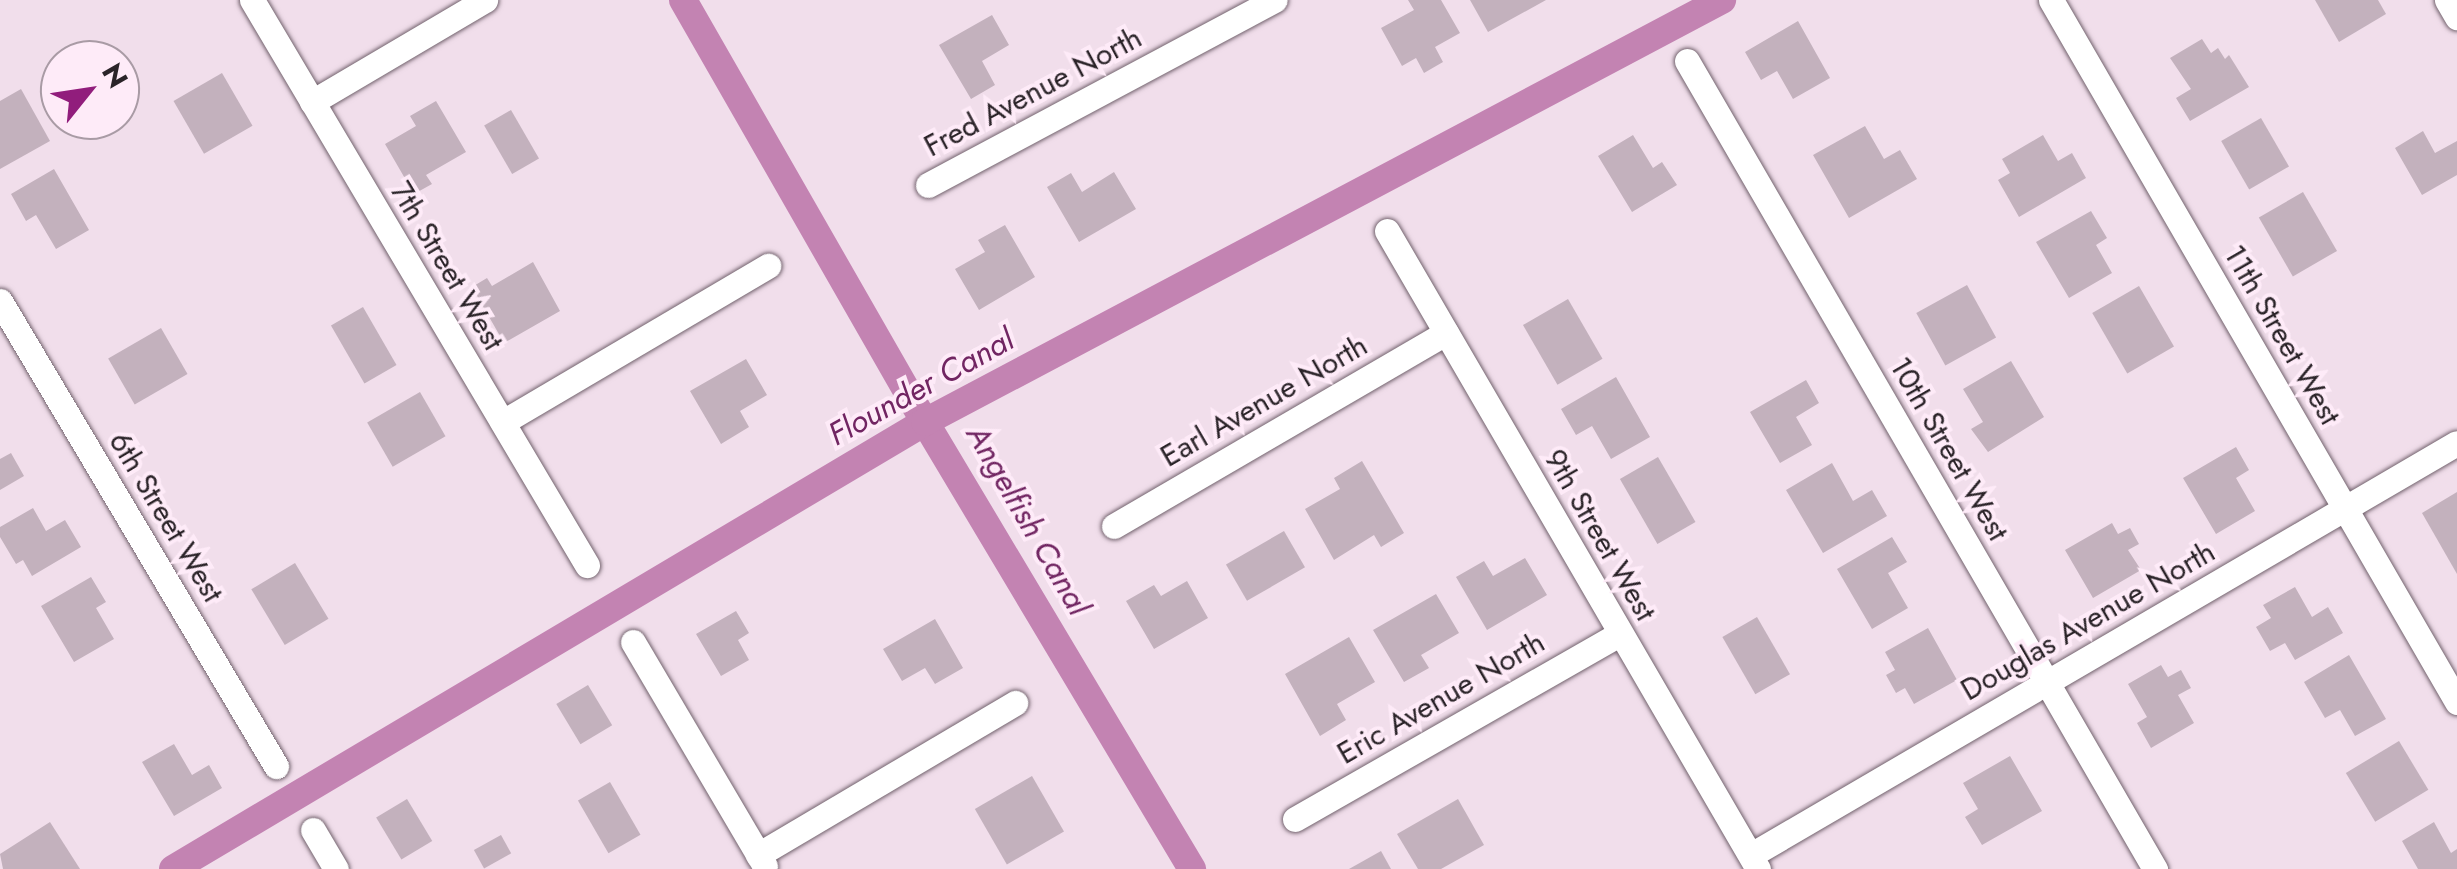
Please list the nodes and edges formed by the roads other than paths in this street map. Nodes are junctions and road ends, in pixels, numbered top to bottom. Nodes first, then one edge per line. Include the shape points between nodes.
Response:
1 (252, 0) edge
2 (485, 0) edge
3 (2050, 0) edge
4 (2447, 0) edge
5 (1262, 3) edge
6 (2457, 17) edge
7 (1687, 62) dead end
8 (312, 102) junction
9 (928, 185) dead end
10 (1387, 231) dead end
11 (768, 266) dead end
12 (0, 301) edge
13 (1446, 333) junction
14 (502, 422) junction
15 (2457, 443) edge
16 (2345, 509) junction
17 (1114, 526) dead end
18 (587, 565) dead end
19 (1619, 634) junction
20 (633, 642) dead end
21 (2046, 682) junction
22 (2457, 702) edge
23 (1015, 703) dead end
24 (276, 766) dead end
25 (1295, 820) dead end
26 (313, 830) dead end
27 (762, 862) edge
28 (1754, 862) edge
29 (336, 869) edge
30 (2155, 869) edge

1 - 8 street, 7th Street West
2 - 8 street
3 - 16 street, 11th Street West
4 - 6 street
5 - 9 street, Fred Avenue North
7 - 21 street, 10th Street West
8 - 14 street, 7th Street West
10 - 13 street, 9th Street West
11 - 14 street
12 - 24 street, 6th Street West
13 - 17 street, Earl Avenue North
13 - 19 street, 9th Street West
14 - 18 street, 7th Street West
15 - 16 street, Douglas Avenue North
16 - 21 street, Douglas Avenue North
16 - 22 street, 11th Street West
19 - 25 street, Eric Avenue North
19 - 28 street, 9th Street West
20 - 27 street
21 - 28 street, Douglas Avenue North
21 - 30 street, 10th Street West
23 - 27 street
26 - 29 street

